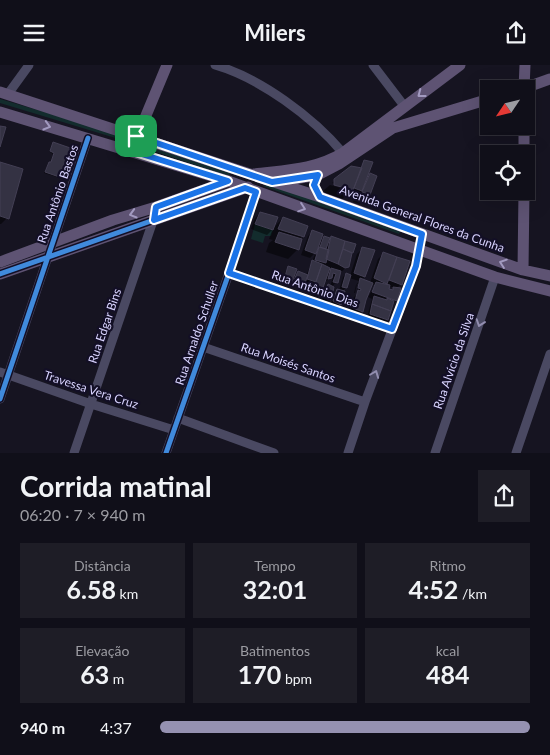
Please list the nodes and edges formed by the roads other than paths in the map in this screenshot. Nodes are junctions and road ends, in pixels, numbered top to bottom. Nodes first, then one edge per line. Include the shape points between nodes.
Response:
1 (29, 65) edge
2 (167, 65) edge
3 (215, 65) edge
4 (373, 65) edge
5 (460, 65) edge
6 (525, 65) edge
7 (550, 79) edge
8 (524, 80) edge
9 (535, 85) edge
10 (4, 93) edge
11 (480, 102) edge
12 (405, 107) junction
13 (0, 112) edge
14 (136, 136) junction
15 (88, 138) junction
16 (132, 151) junction
17 (343, 153) junction
18 (253, 175) junction
19 (318, 175) junction
20 (228, 181) junction
21 (272, 182) junction
22 (250, 190) junction
23 (320, 197) junction
24 (524, 200) edge
25 (156, 207) junction
26 (154, 220) junction
27 (422, 234) junction
28 (53, 241) junction
29 (420, 249) junction
30 (48, 256) junction
31 (0, 262) edge
32 (523, 270) junction
33 (229, 273) junction
34 (0, 274) edge
35 (495, 277) junction
36 (550, 277) edge
37 (550, 291) edge
38 (392, 329) junction
39 (204, 347) junction
40 (550, 354) edge
41 (4, 374) edge
42 (0, 399) edge
43 (365, 402) junction
44 (91, 404) junction
45 (178, 417) junction
46 (174, 430) junction
47 (74, 453) edge
48 (166, 453) edge
49 (274, 453) edge
50 (348, 453) edge
51 (435, 453) edge
52 (516, 453) edge

1 - 10 street
2 - 14 main road
3 - 17 street via 249,80 304,113
4 - 12 street
5 -> 12 main road
6 - 8 main road
7 - 9 main road
10 - 14 main road, Avenida General Flores da Cunha
11 - 19 main road via 394,128
12 - 17 main road
13 -> 15 main road
14 - 16 main road
14 - 18 main road, Avenida General Flores da Cunha
15 - 16 main road
15 - 28 street, Rua Antônio Bastos
16 - 20 main road
17 - 18 main road via 316,166
18 - 20 main road
18 - 21 main road, Avenida General Flores da Cunha
19 - 21 main road
19 - 23 main road via 314,185
20 - 22 main road
20 - 25 main road
21 - 22 main road
21 - 23 main road, Avenida General Flores da Cunha
22 - 26 main road
22 -> 29 main road
22 - 33 street, Rua Arnaldo Schuller
23 - 27 main road, Avenida General Flores da Cunha
24 - 32 main road
25 - 26 street, Rua Edgar Bins
25 -> 28 main road
26 - 30 main road
26 - 44 street, Rua Edgar Bins
27 - 29 street
32 -> 27 main road, Avenida General Flores da Cunha
28 - 30 street, Rua Antônio Bastos
28 - 31 main road
29 - 35 main road
29 - 38 street
30 - 34 main road
30 - 41 street, Rua Antônio Bastos
32 - 36 main road, Avenida General Flores da Cunha
33 - 38 street, Rua Antônio Dias
33 - 39 street, Rua Arnaldo Schuller
35 - 37 main road
35 -> 51 street, Rua Alvício da Silva
43 -> 38 street
39 - 43 street, Rua Moisés Santos
39 - 45 street, Rua Arnaldo Schuller
40 - 52 street
41 - 42 street, Rua Antônio Bastos
41 - 44 street, Travessa Vera Cruz
43 - 50 street
44 - 46 street, Travessa Vera Cruz
44 - 47 street, Rua Edgar Bins
45 - 46 street, Rua Arnaldo Schuller
45 - 49 street
46 - 48 street, Rua Arnaldo Schuller

